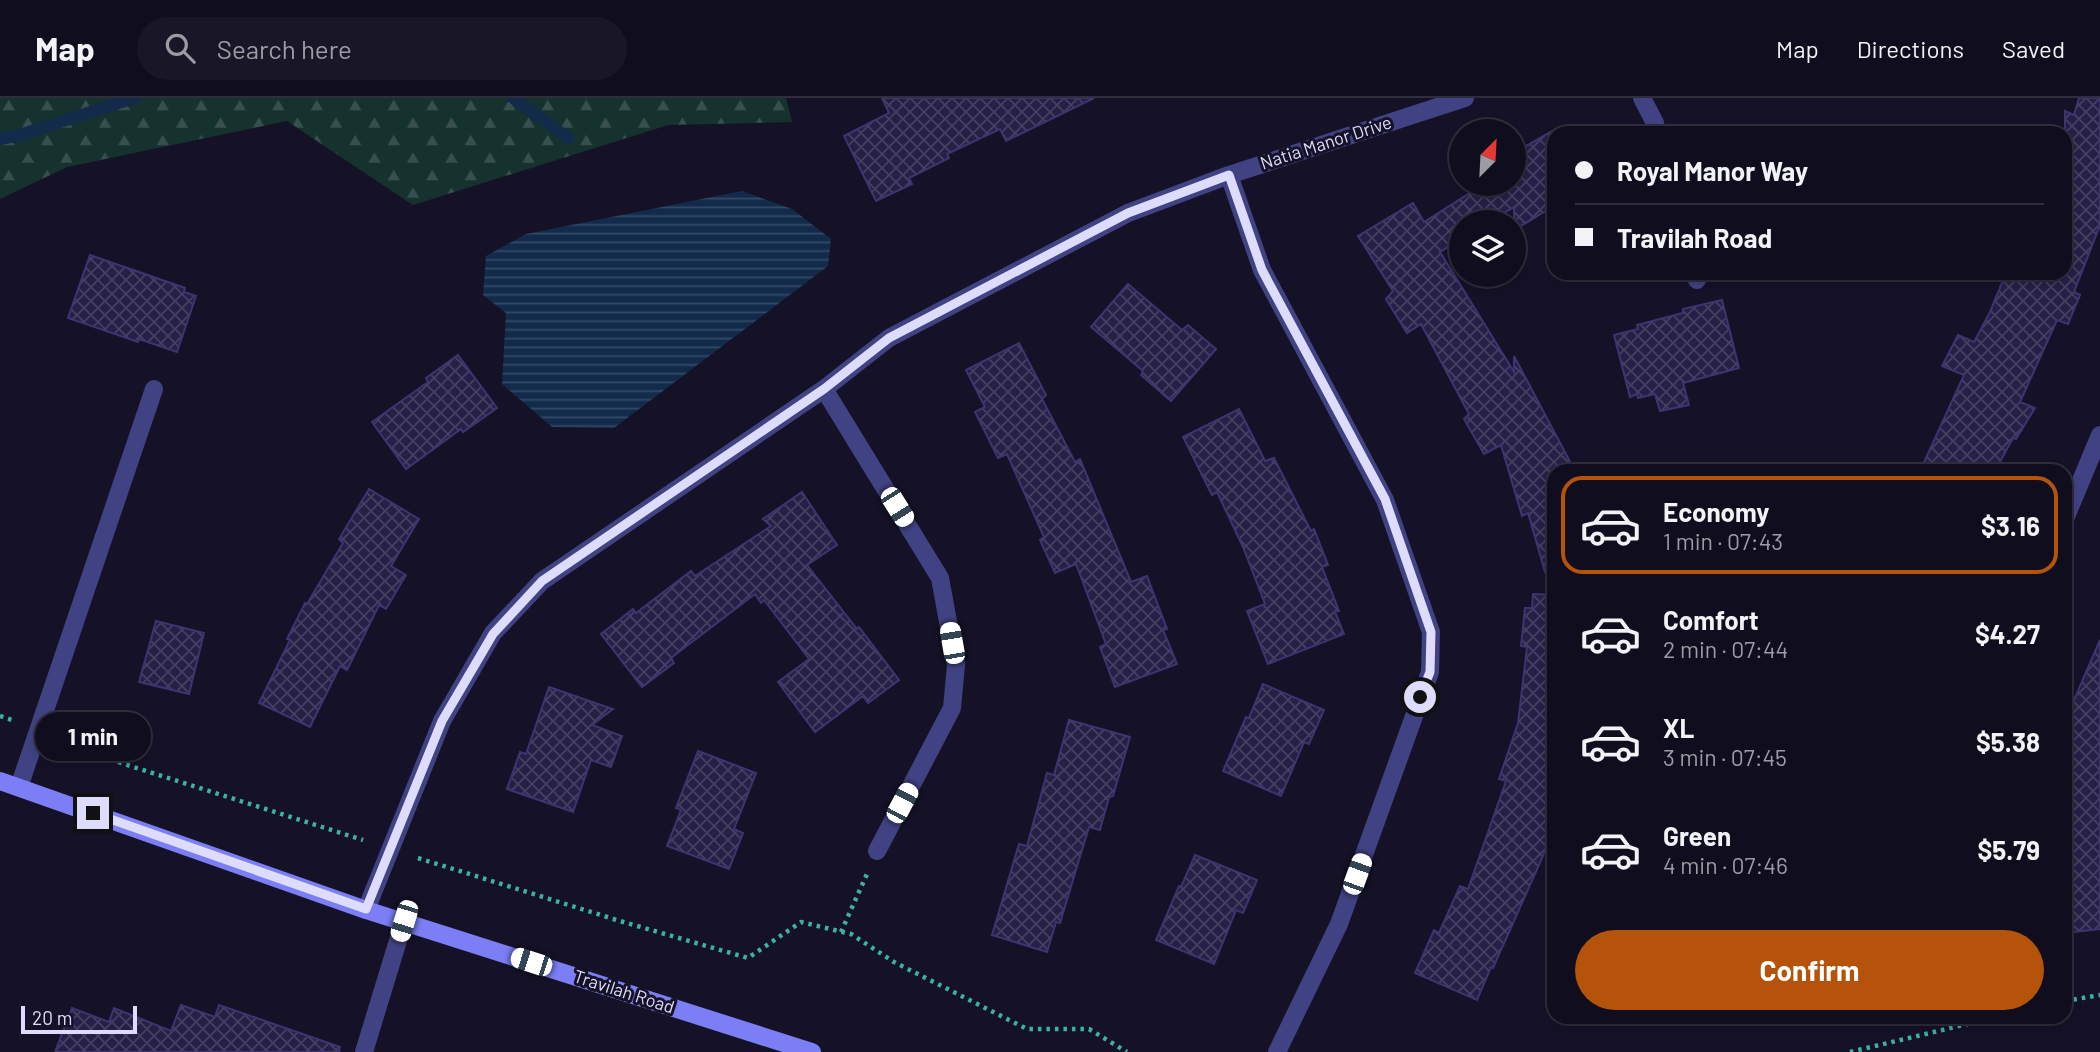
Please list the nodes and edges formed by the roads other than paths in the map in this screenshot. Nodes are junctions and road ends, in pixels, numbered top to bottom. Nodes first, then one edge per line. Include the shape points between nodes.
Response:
1 (1465, 98) edge
2 (1642, 98) edge
3 (1655, 126) edge
4 (1229, 175) junction
5 (154, 389) dead end
6 (824, 389) junction
7 (2100, 435) edge
8 (2072, 502) edge
9 (0, 781) edge
10 (19, 787) junction
11 (877, 851) road end
12 (366, 909) junction
13 (404, 921) junction
14 (364, 1052) edge
15 (812, 1052) edge
16 (1277, 1052) edge

1 - 4 street, Natia Manor Drive
2 - 3 street
4 - 6 street, Natia Manor Drive via 1128,213 901,331
4 - 16 street via 1262,270 1385,499 1431,632 1430,672 1339,924
5 - 10 street
6 - 11 street via 940,578 956,665 952,708
6 - 12 street, Natia Manor Drive via 542,581 493,634 442,721
7 - 8 street
9 - 10 main road, Travilah Road
10 - 12 main road, Travilah Road
12 - 13 main road, Travilah Road
13 - 14 street
13 - 15 main road, Travilah Road

